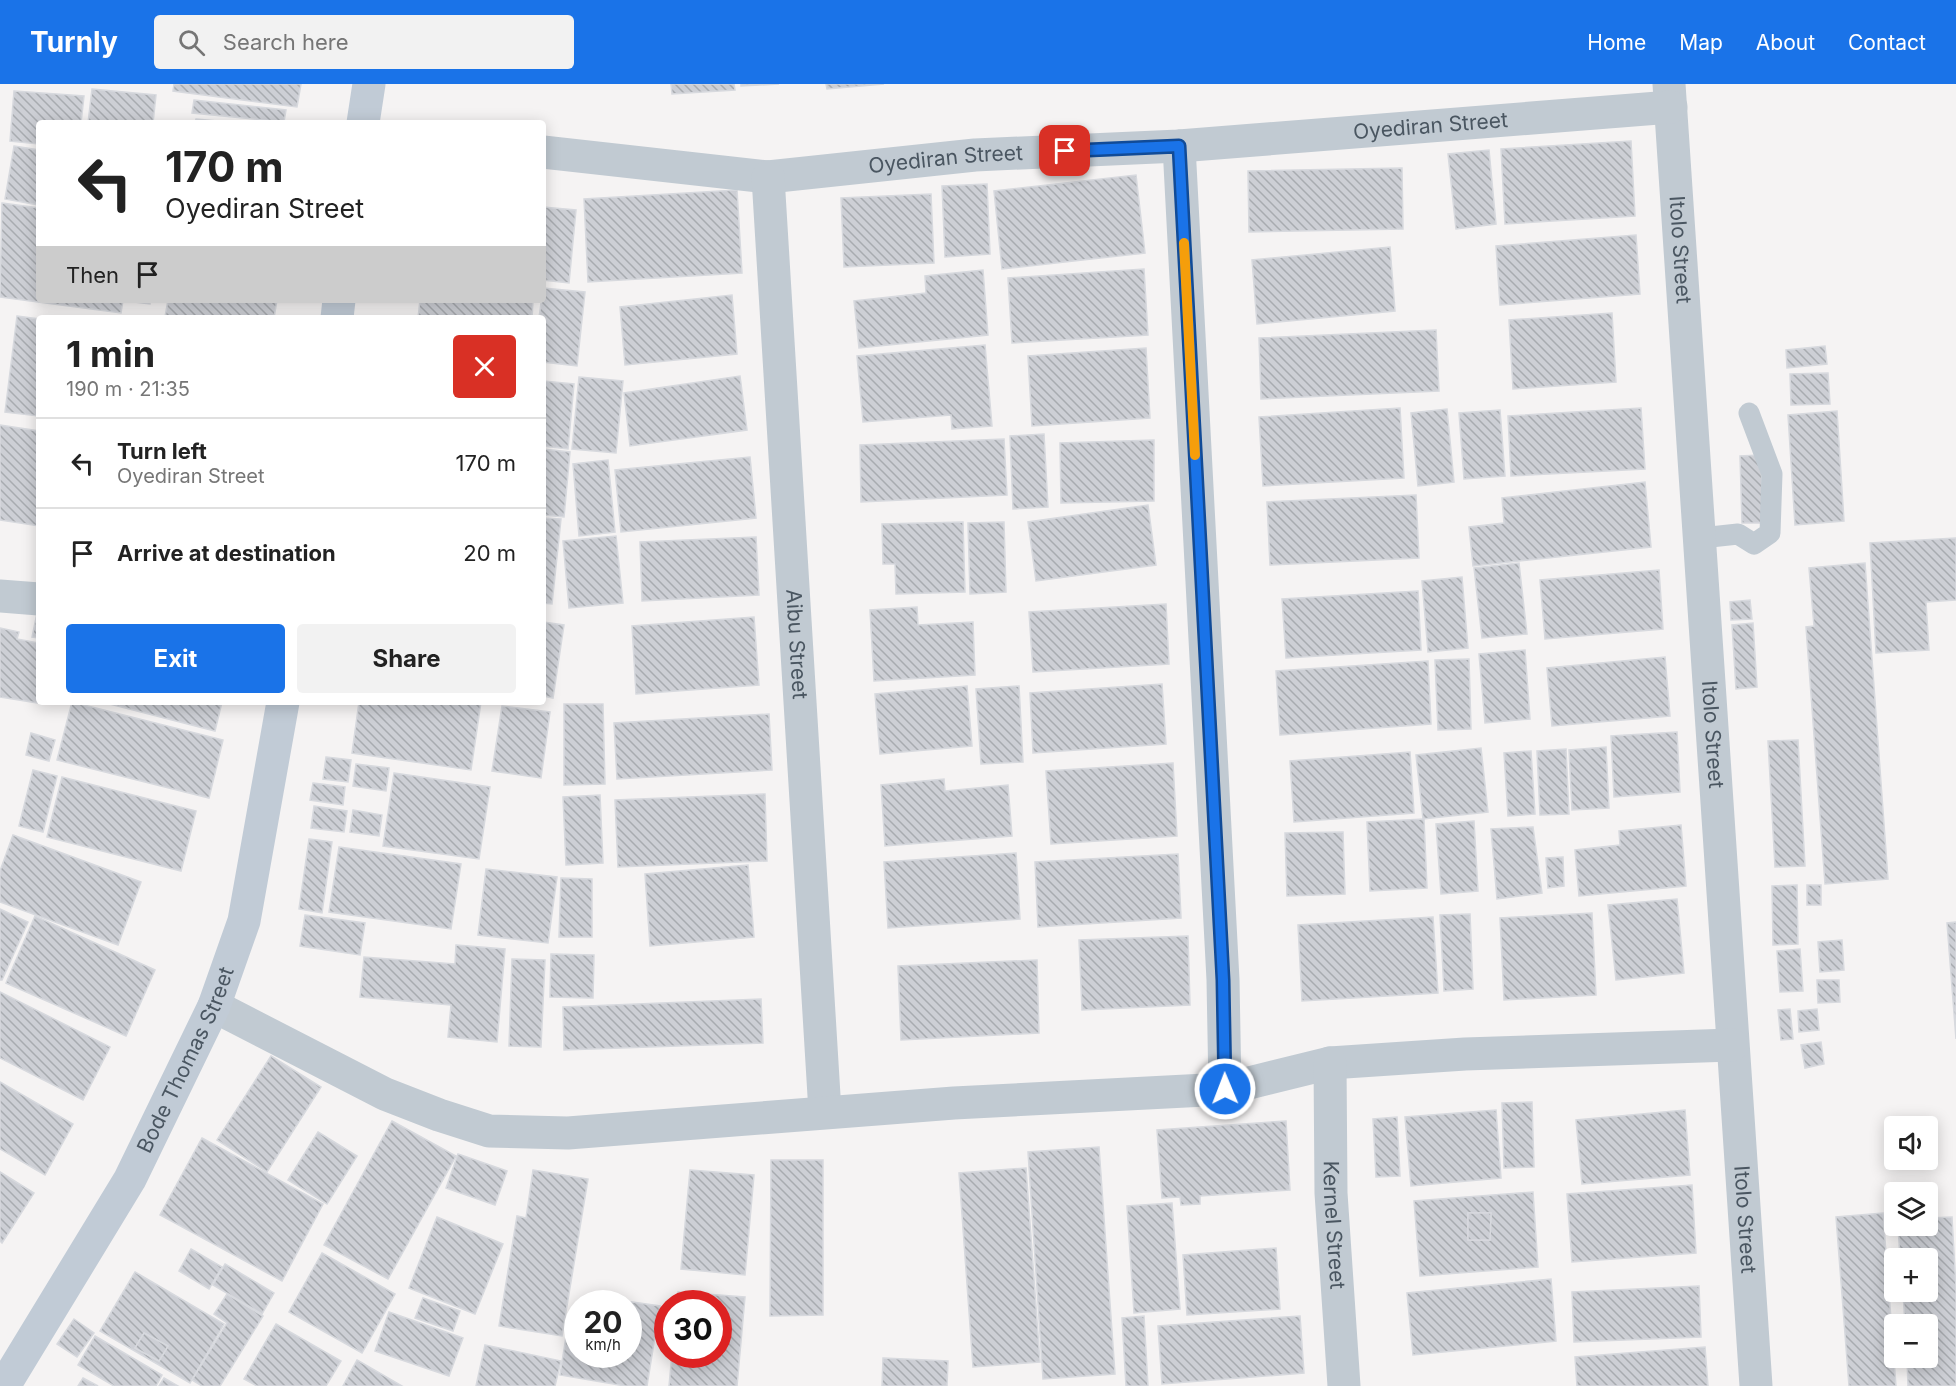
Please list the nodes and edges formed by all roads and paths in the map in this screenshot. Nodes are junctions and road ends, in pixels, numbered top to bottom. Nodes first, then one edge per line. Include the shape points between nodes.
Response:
1 (369, 84) edge
2 (1670, 95) edge
3 (363, 120) edge
4 (1179, 146) junction
5 (546, 152) edge
6 (768, 177) junction
7 (1749, 413) dead end
8 (1701, 538) junction
9 (0, 596) edge
10 (36, 599) edge
11 (282, 705) edge
12 (214, 1006) junction
13 (1732, 1045) junction
14 (1330, 1064) junction
15 (1225, 1089) junction
16 (825, 1112) junction
17 (4, 1386) edge
18 (1344, 1386) edge
19 (1756, 1386) edge

1 - 3 main road
2 - 4 street, Oyediran Street
2 - 8 street, Itolo Street
4 - 6 street, Oyediran Street via 975,155
4 - 15 street via 1223,980
5 - 6 street, Oyediran Street
6 - 16 street, Aibu Street
7 - 8 lane via 1772,474 1770,533 1754,544 1738,534
8 - 13 street, Itolo Street
9 - 10 street
11 - 12 main road, Bode Thomas Street via 244,921
12 - 16 street via 385,1094 489,1131 568,1133
12 - 17 main road, Bode Thomas Street via 130,1179
13 - 14 street via 1465,1054
13 - 19 street, Itolo Street
14 - 15 street
14 - 18 street, Kernel Street via 1330,1193
15 - 16 street

